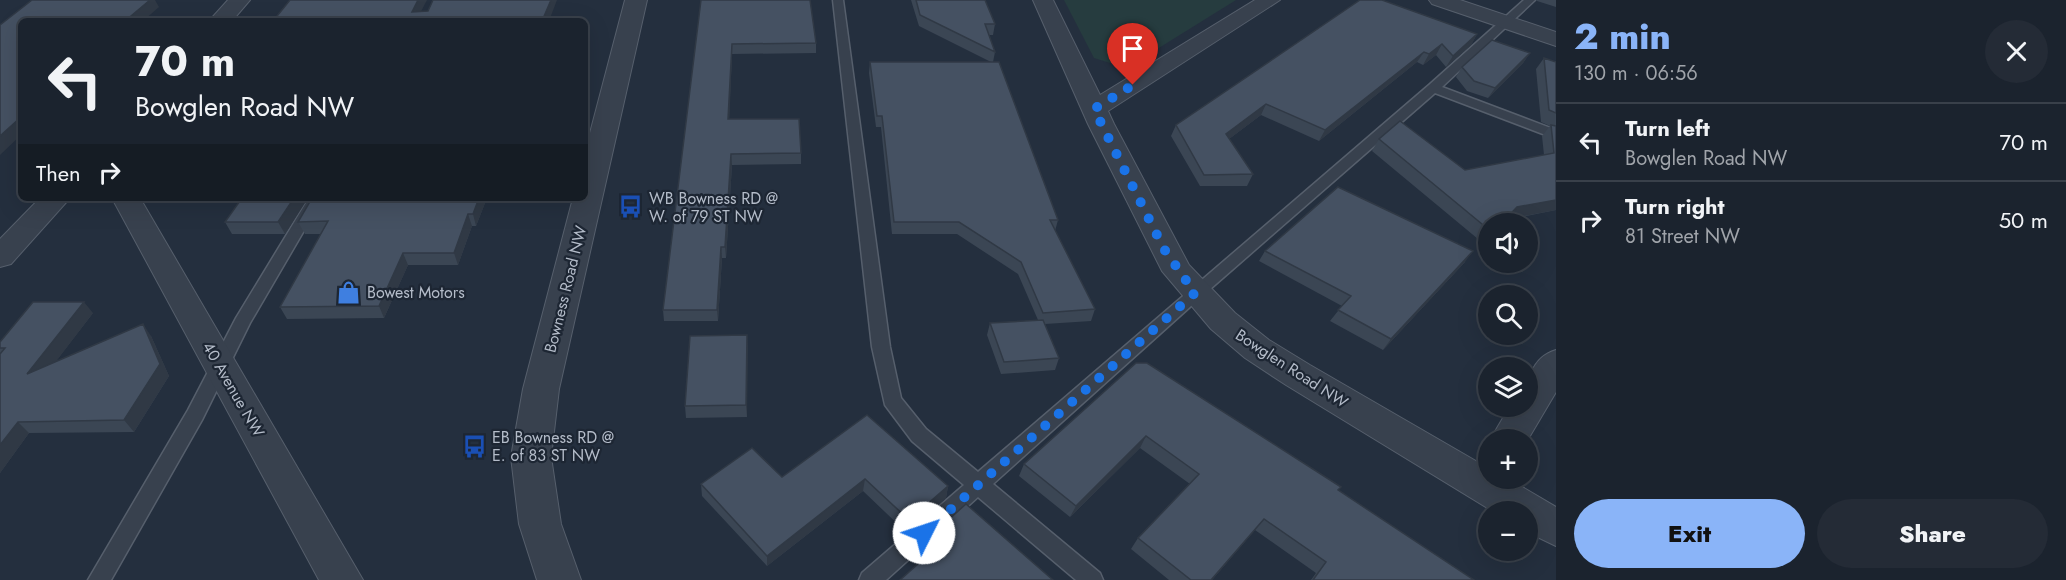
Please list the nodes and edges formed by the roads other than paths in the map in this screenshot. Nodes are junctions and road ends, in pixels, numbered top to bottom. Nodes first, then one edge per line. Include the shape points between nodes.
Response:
1 (240, 0) edge
2 (636, 0) edge
3 (838, 0) edge
4 (1043, 0) edge
5 (1270, 0) edge
6 (1439, 0) edge
7 (1530, 0) edge
8 (223, 18) edge
9 (1505, 22) junction
10 (1556, 39) edge
11 (1433, 88) junction
12 (1094, 109) junction
13 (1556, 135) edge
14 (588, 197) edge
15 (53, 201) edge
16 (128, 201) edge
17 (314, 201) edge
18 (587, 201) edge
19 (0, 258) edge
20 (1195, 293) junction
21 (1556, 363) edge
22 (220, 364) junction
23 (1515, 429) edge
24 (1478, 474) edge
25 (977, 485) junction
26 (1501, 489) edge
27 (1556, 528) edge
28 (99, 580) edge
29 (342, 580) edge
30 (559, 580) edge
31 (870, 580) edge
32 (1092, 580) edge

1 - 8 street
2 - 14 street, Bowness Road NW
3 - 25 lane via 881,347 892,399 919,435
4 - 12 street, Bowglen Road NW
5 - 12 street
6 - 9 street
7 - 9 lane
9 - 10 street
9 - 11 lane
11 - 13 lane
11 - 20 lane
12 - 20 street, Bowglen Road NW via 1164,249
15 - 19 street
16 - 22 street, 40 Avenue NW
17 - 22 lane
18 - 30 street, Bowness Road NW via 541,389 531,457 540,524
20 - 24 street, Bowglen Road NW via 1257,349
20 - 25 lane
21 - 23 street
22 - 28 lane via 195,415
22 - 29 street, 40 Avenue NW
25 - 31 lane
25 - 32 lane
26 - 27 street, Bowglen Road NW

